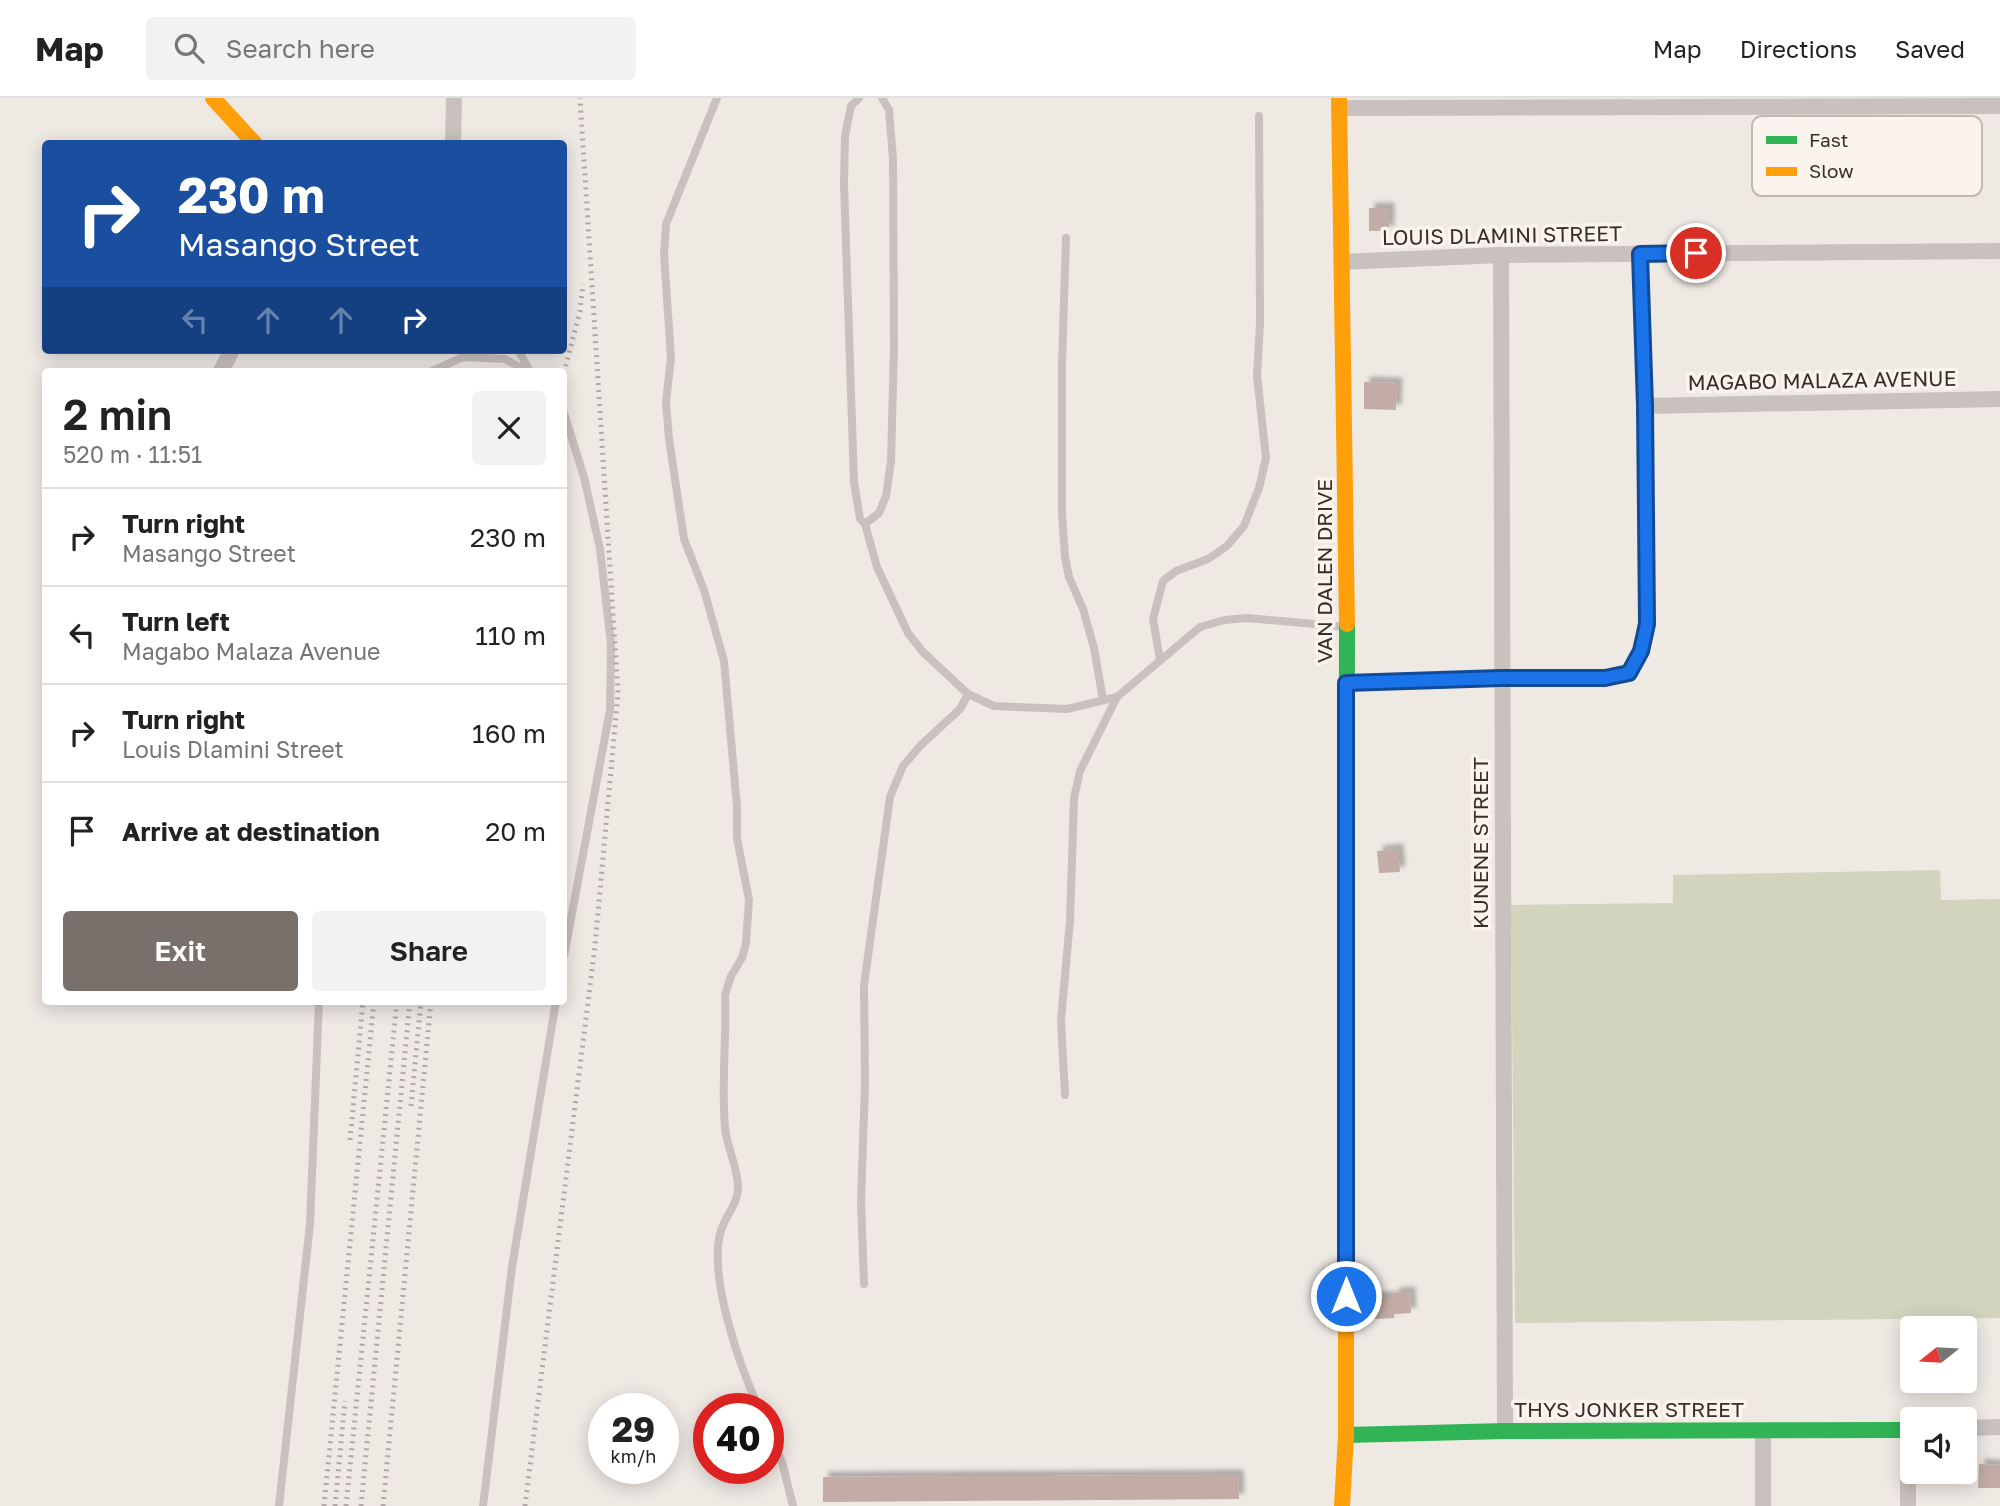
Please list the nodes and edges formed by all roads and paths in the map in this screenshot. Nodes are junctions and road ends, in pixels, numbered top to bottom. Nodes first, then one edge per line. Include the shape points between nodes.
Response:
1 (213, 98) edge
2 (454, 98) edge
3 (717, 98) edge
4 (859, 98) edge
5 (882, 98) edge
6 (1340, 103) edge
7 (2000, 106) edge
8 (1259, 116) dead end
9 (251, 140) edge
10 (453, 140) edge
11 (1066, 237) dead end
12 (2000, 251) edge
13 (1640, 254) junction
14 (1501, 255) junction
15 (1341, 262) junction
16 (462, 354) edge
17 (437, 368) edge
18 (522, 368) edge
19 (2000, 399) edge
20 (1645, 406) junction
21 (567, 423) edge
22 (865, 524) junction
23 (1347, 627) junction
24 (1160, 660) junction
25 (1501, 678) junction
26 (1346, 683) junction
27 (968, 694) junction
28 (1116, 696) junction
29 (1103, 700) junction
30 (567, 940) edge
31 (319, 1005) edge
32 (555, 1005) edge
33 (1065, 1095) dead end
34 (864, 1284) dead end
35 (753, 1393) edge
36 (2000, 1427) edge
37 (1977, 1428) edge
38 (1900, 1430) edge
39 (1505, 1431) junction
40 (1763, 1431) junction
41 (1346, 1435) junction
42 (784, 1470) edge
43 (1909, 1484) edge
44 (279, 1506) edge
45 (483, 1506) edge
46 (793, 1506) edge
47 (1342, 1506) edge
48 (1763, 1506) edge
49 (1908, 1506) edge

1 - 9 street
2 - 10 street
3 - 35 lane via 666,224 664,282 671,359 666,402 684,539 724,661 737,838 749,901 746,943 725,995 726,1130 738,1186 737,1203 720,1234 718,1261 729,1325
4 - 22 lane via 851,106 845,136 844,184 854,482 860,519
5 - 22 lane via 889,110 893,159 891,461 879,513
6 - 7 street
6 - 15 street, VAN DALEN DRIVE
8 - 24 lane via 1261,321 1257,375 1266,458 1244,526 1208,559 1163,581 1153,619
11 - 29 lane via 1062,366 1065,557 1094,648
12 - 13 street, LOUIS DLAMINI STREET
13 - 14 street, LOUIS DLAMINI STREET
13 - 20 street
14 - 15 street, LOUIS DLAMINI STREET
14 - 25 street, KUNENE STREET
15 - 23 street, VAN DALEN DRIVE
16 - 17 lane
16 - 18 lane via 505,359
19 - 20 street, MAGABO MALAZA AVENUE
20 - 25 street via 1647,624 1641,651 1629,673 1605,678
21 - 30 lane via 600,549 611,644 610,710
22 - 27 lane via 877,568 908,633
23 - 24 lane via 1224,620 1200,626
23 - 26 street, VAN DALEN DRIVE
24 - 28 lane
25 - 26 street
25 - 39 street, KUNENE STREET
26 - 41 street, VAN DALEN DRIVE
27 - 29 lane via 1006,707 1067,709
27 - 34 lane via 960,709 903,766 890,797 864,985
28 - 29 lane
28 - 33 lane via 1080,771 1074,798 1061,1020
31 - 44 lane via 310,1224
32 - 45 lane via 512,1267
36 - 37 street
38 - 40 street, THYS JONKER STREET
39 - 40 street, THYS JONKER STREET
39 - 41 street, THYS JONKER STREET
40 - 48 street
41 - 47 street, VAN DALEN DRIVE
42 - 46 lane
43 - 49 street

